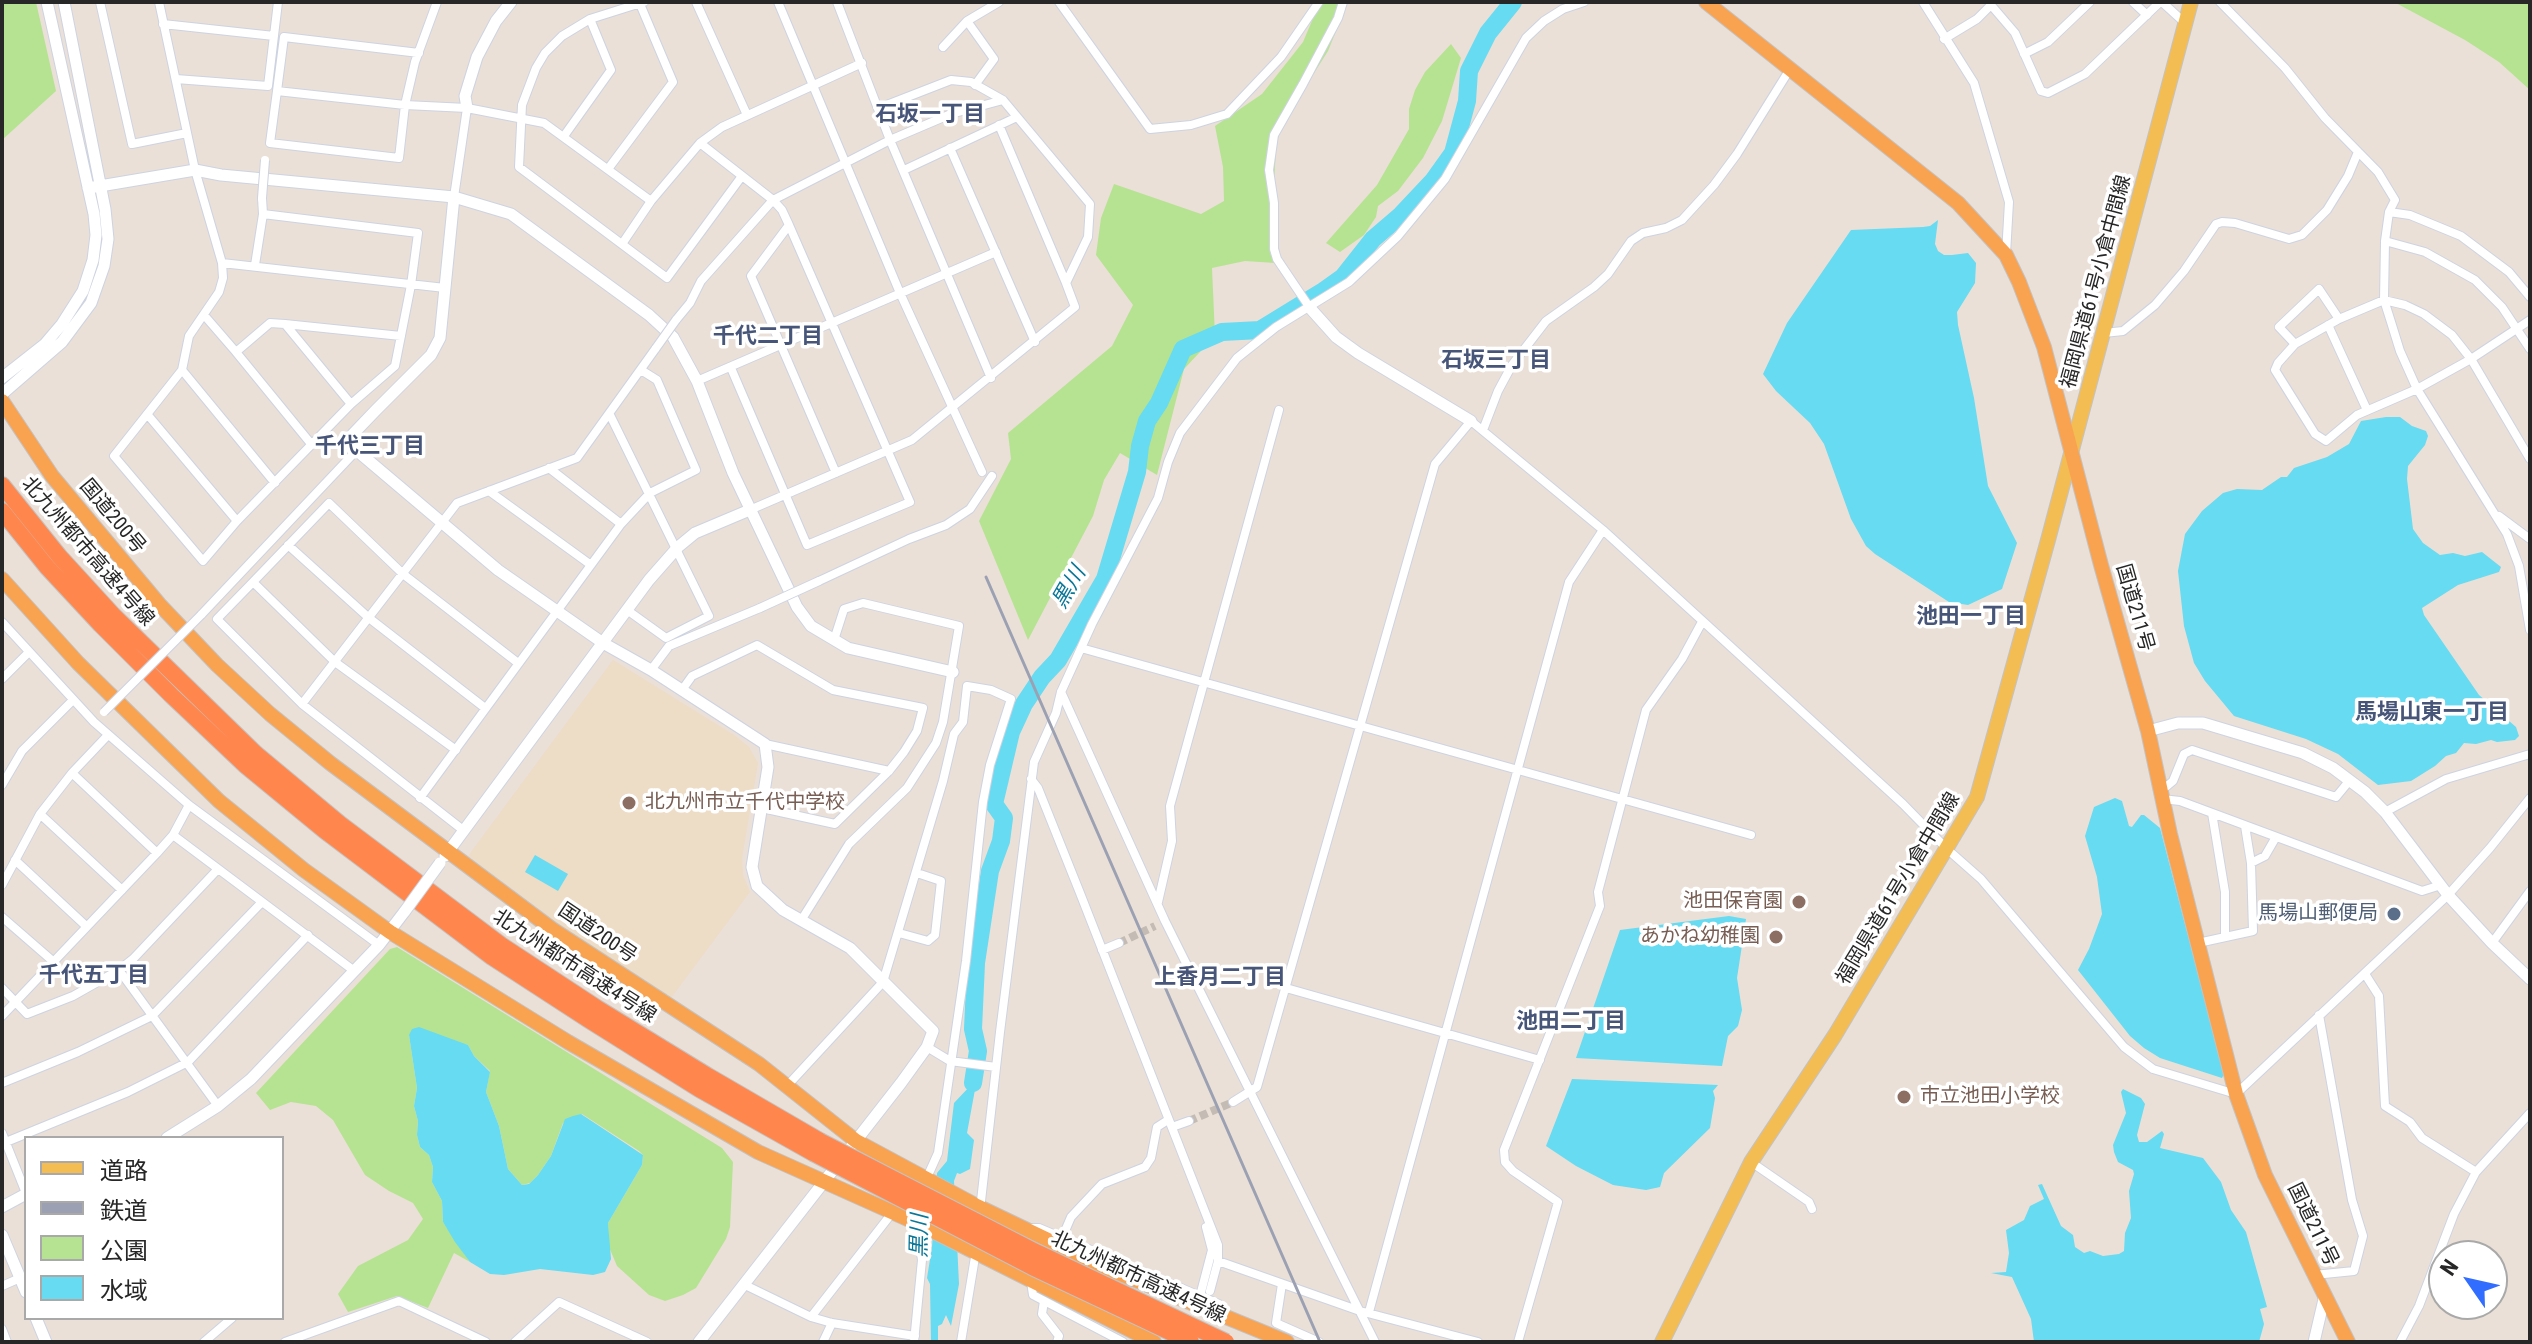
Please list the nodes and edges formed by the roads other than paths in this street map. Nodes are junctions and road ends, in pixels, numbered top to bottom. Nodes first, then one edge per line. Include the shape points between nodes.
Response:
1 (47, 2) edge
2 (64, 2) edge
3 (100, 2) edge
4 (159, 2) edge
5 (278, 2) edge
6 (433, 2) edge
7 (511, 2) edge
8 (696, 2) edge
9 (778, 2) edge
10 (837, 2) edge
11 (999, 2) edge
12 (1059, 2) edge
13 (1319, 2) edge
14 (1343, 2) edge
15 (1584, 2) edge
16 (1706, 2) edge
17 (1923, 2) edge
18 (2090, 2) edge
19 (2133, 2) edge
20 (2161, 2) edge
21 (2191, 2) edge
22 (2220, 2) edge
23 (642, 3) edge
24 (1993, 4) edge
25 (2147, 15) junction
26 (590, 19) junction
27 (967, 21) junction
28 (163, 24) junction
29 (2186, 24) junction
30 (274, 36) junction
31 (1944, 39) junction
32 (943, 47) dead end
33 (419, 53) junction
34 (2024, 54) junction
35 (862, 63) junction
36 (1790, 69) junction
37 (176, 79) junction
38 (813, 85) junction
39 (975, 85) junction
40 (277, 91) junction
41 (1003, 100) junction
42 (405, 105) junction
43 (467, 108) junction
44 (879, 108) junction
45 (747, 115) junction
46 (1017, 117) junction
47 (522, 118) junction
48 (999, 125) junction
49 (187, 133) junction
50 (564, 136) junction
51 (890, 140) junction
52 (700, 143) junction
53 (950, 148) junction
54 (2358, 152) junction
55 (265, 160) dead end
56 (844, 164) junction
57 (608, 169) junction
58 (195, 170) junction
59 (904, 170) junction
60 (742, 176) junction
61 (101, 186) junction
62 (88, 188) junction
63 (454, 197) junction
64 (773, 200) junction
65 (651, 201) junction
66 (2389, 212) junction
67 (263, 214) junction
68 (789, 225) junction
69 (2385, 241) junction
70 (622, 244) junction
71 (996, 252) junction
72 (2006, 255) junction
73 (222, 263) junction
74 (255, 265) junction
75 (948, 272) junction
76 (1066, 283) junction
77 (411, 285) junction
78 (445, 288) junction
79 (900, 293) junction
80 (2530, 297) edge
81 (2384, 300) junction
82 (1309, 306) junction
83 (204, 315) junction
84 (2339, 319) junction
85 (2530, 320) edge
86 (833, 323) junction
87 (285, 324) junction
88 (2328, 325) junction
89 (2517, 328) junction
90 (2104, 333) junction
91 (401, 336) junction
92 (1035, 342) junction
93 (2295, 344) junction
94 (782, 345) junction
95 (2530, 349) edge
96 (236, 352) junction
97 (2471, 359) junction
98 (731, 368) junction
99 (182, 370) junction
100 (641, 370) junction
101 (2, 378) edge
102 (991, 378) junction
103 (697, 381) junction
104 (2417, 389) junction
105 (2, 394) edge
106 (2, 401) edge
107 (351, 404) junction
108 (951, 408) junction
109 (1279, 410) dead end
110 (2367, 410) junction
111 (147, 414) junction
112 (610, 415) junction
113 (1471, 421) junction
114 (1483, 430) junction
115 (312, 445) junction
116 (356, 451) junction
117 (888, 451) junction
118 (2072, 453) junction
119 (2530, 459) edge
120 (549, 468) junction
121 (982, 472) dead end
122 (836, 473) junction
123 (992, 476) dead end
124 (275, 483) junction
125 (2, 485) edge
126 (489, 491) junction
127 (650, 493) junction
128 (786, 494) junction
129 (752, 509) junction
130 (2, 511) edge
131 (2495, 513) junction
132 (237, 521) junction
133 (621, 524) junction
134 (442, 525) junction
135 (1603, 530) junction
136 (2530, 539) edge
137 (288, 545) junction
138 (678, 547) junction
139 (591, 565) junction
140 (403, 574) junction
141 (2, 579) edge
142 (2530, 580) edge
143 (253, 582) junction
144 (2523, 589) junction
145 (627, 610) junction
146 (557, 612) junction
147 (369, 618) junction
148 (2, 622) edge
149 (1702, 622) junction
150 (2530, 630) edge
151 (834, 640) junction
152 (603, 643) junction
153 (1081, 648) junction
154 (28, 653) junction
155 (335, 662) junction
156 (518, 663) junction
157 (651, 670) junction
158 (953, 672) junction
159 (2, 679) edge
160 (1203, 682) junction
161 (682, 690) junction
162 (1061, 692) junction
163 (73, 700) junction
164 (302, 704) junction
165 (485, 708) junction
166 (94, 722) junction
167 (1362, 726) junction
168 (2148, 731) junction
169 (108, 735) junction
170 (765, 744) junction
171 (456, 750) junction
172 (2530, 754) edge
173 (1519, 769) junction
174 (889, 771) junction
175 (72, 773) junction
176 (1031, 779) junction
177 (2350, 780) junction
178 (2, 785) edge
179 (2161, 795) junction
180 (420, 798) junction
181 (1623, 798) junction
182 (2530, 798) edge
183 (189, 805) junction
184 (762, 808) junction
185 (2385, 812) junction
186 (2212, 813) junction
187 (40, 814) junction
188 (2245, 826) junction
189 (463, 830) junction
190 (173, 835) junction
191 (1751, 835) dead end
192 (2276, 837) junction
193 (1947, 849) junction
194 (157, 853) junction
195 (444, 857) junction
196 (15, 860) junction
197 (2251, 863) junction
198 (218, 869) junction
199 (917, 873) junction
200 (2, 885) edge
201 (122, 890) junction
202 (2444, 890) junction
203 (2530, 891) edge
204 (261, 903) junction
205 (1157, 903) junction
206 (2, 917) edge
207 (802, 919) junction
208 (1165, 921) junction
209 (86, 926) junction
210 (1155, 926) tunnel mouth
211 (390, 932) junction
212 (899, 933) junction
213 (308, 935) junction
214 (2225, 937) junction
215 (1119, 943) tunnel mouth
216 (2198, 943) junction
217 (2492, 943) junction
218 (379, 945) junction
219 (1102, 950) junction
220 (55, 963) junction
221 (119, 970) junction
222 (353, 970) junction
223 (2365, 974) junction
224 (2530, 979) edge
225 (883, 982) junction
226 (2, 988) edge
227 (1286, 988) junction
228 (15, 1003) junction
229 (2319, 1015) junction
230 (2, 1016) edge
231 (152, 1016) junction
232 (1445, 1033) junction
233 (927, 1047) junction
234 (1540, 1060) junction
235 (953, 1061) junction
236 (188, 1062) junction
237 (994, 1067) junction
238 (2, 1083) edge
239 (787, 1086) junction
240 (1252, 1092) junction
241 (2236, 1094) junction
242 (1233, 1102) tunnel mouth
243 (218, 1106) junction
244 (2530, 1113) edge
245 (1189, 1121) tunnel mouth
246 (1170, 1124) junction
247 (2, 1133) edge
248 (170, 1136) edge
249 (856, 1141) junction
250 (6, 1142) junction
251 (816, 1147) junction
252 (1751, 1162) junction
253 (2476, 1172) junction
254 (824, 1180) junction
255 (928, 1181) junction
256 (24, 1188) edge
257 (24, 1194) edge
258 (1202, 1205) junction
259 (978, 1206) junction
260 (2, 1207) edge
261 (1812, 1209) dead end
262 (892, 1213) junction
263 (924, 1227) junction
264 (1024, 1229) junction
265 (2, 1235) edge
266 (1062, 1238) junction
267 (973, 1252) junction
268 (1218, 1261) junction
269 (2314, 1275) junction
270 (20, 1278) junction
271 (1031, 1282) junction
272 (743, 1284) junction
273 (1282, 1284) junction
274 (2, 1286) edge
275 (24, 1287) edge
276 (1210, 1291) dead end
277 (2325, 1295) junction
278 (1200, 1296) junction
279 (1044, 1301) junction
280 (1364, 1312) junction
281 (811, 1317) junction
282 (37, 1320) edge
283 (230, 1320) edge
284 (1232, 1320) junction
285 (832, 1323) junction
286 (2, 1329) edge
287 (1272, 1334) edge
288 (1663, 1338) edge
289 (914, 1339) edge
290 (7, 1342) edge
291 (46, 1342) edge
292 (204, 1342) edge
293 (285, 1342) edge
294 (486, 1342) edge
295 (515, 1342) edge
296 (647, 1342) edge
297 (699, 1342) edge
298 (823, 1342) edge
299 (961, 1342) edge
300 (1057, 1342) edge
301 (1123, 1342) edge
302 (1154, 1342) edge
303 (1191, 1342) edge
304 (1226, 1342) edge
305 (1287, 1342) edge
306 (1319, 1342) edge
307 (1375, 1342) edge
308 (1478, 1342) edge
309 (1518, 1342) edge
310 (2314, 1342) edge
311 (2348, 1342) edge
312 (2400, 1342) edge

1 - 62 street
2 - 61 street
3 - 49 street via 132,144
4 - 28 street
5 - 30 street
6 - 33 street
7 - 43 street via 477,57 465,96
8 - 45 street
9 - 38 street
10 - 35 street
11 - 27 street
12 - 13 street via 1150,129 1227,114 1281,57
14 - 82 street via 1274,135 1269,170 1274,249
15 - 82 street via 1563,9 1526,38 1422,210 1349,282
16 - 36 highway, 国道211号
17 - 31 street
18 - 34 street via 2048,42
19 - 25 street
20 - 25 street
20 - 29 street
21 - 29 main road, 福岡県道61号小倉中間線
22 - 54 street
23 - 26 street
23 - 57 street via 673,82
24 - 31 street
24 - 34 street
25 - 34 street via 2085,74 2048,93 2041,91
26 - 47 street via 545,53 522,105
26 - 50 street via 611,70
27 - 32 street
27 - 39 street via 994,59
28 - 30 street
28 - 37 street
29 - 90 main road, 福岡県道61号小倉中間線
30 - 37 street via 268,86
31 - 72 street via 1974,83 1998,160 2009,202
33 - 40 street via 284,37
33 - 42 street
35 - 38 street
35 - 44 street
36 - 72 highway, 国道211号 via 1958,203
36 - 114 street via 1737,154 1682,220 1631,241 1608,274 1546,321 1512,365
37 - 49 street
38 - 45 street
38 - 56 street
39 - 41 street
39 - 44 street via 951,80
40 - 42 street
40 - 42 street via 270,143 399,158
41 - 46 street
41 - 51 street via 951,114
42 - 43 street
43 - 47 street
43 - 63 street
44 - 51 street
45 - 52 street
46 - 48 street
46 - 76 street via 1090,204 1088,237
47 - 50 street via 544,123
47 - 70 street via 519,167
48 - 53 street
48 - 76 street
49 - 58 street
50 - 57 street
51 - 56 street
51 - 59 street
52 - 60 street
52 - 65 street
53 - 59 street
53 - 71 street
54 - 66 street via 2395,200
54 - 90 street via 2327,210 2302,235 2289,239 2235,223 2216,224 2155,305 2123,331
55 - 67 street, bridge
56 - 64 street
56 - 79 street
57 - 65 street
58 - 61 street
58 - 63 street
58 - 73 street
59 - 75 street
60 - 64 street
60 - 70 street via 667,278
61 - 62 street
61 - 105 street via 108,239 91,303 62,342
62 - 101 street via 96,235 83,291 45,344
63 - 78 street
63 - 103 street via 511,214 649,315 673,337
64 - 68 street
64 - 100 street, bridge via 701,281
65 - 70 street
66 - 69 street
66 - 80 street via 2461,236 2509,272
67 - 74 street
67 - 77 street via 418,233
68 - 86 street
68 - 94 street via 751,276
69 - 81 street
69 - 89 street via 2461,270
71 - 75 street
71 - 92 street
72 - 118 highway, 国道211号 via 2044,347
73 - 74 street
73 - 83 street via 219,292
74 - 77 street
75 - 79 street
75 - 102 street
76 - 92 street via 1075,307
77 - 78 street
77 - 91 street
78 - 116 street via 440,338 431,355 353,434 349,444
79 - 86 street
79 - 108 street
81 - 84 street
81 - 97 street via 2440,325
81 - 104 street
82 - 113 street via 1358,353
82 - 153 street via 1237,358 1180,433 1158,498
83 - 96 street
83 - 99 street via 189,336
84 - 88 street
84 - 93 street via 2319,289 2279,327
85 - 89 street
86 - 94 street
86 - 117 street
87 - 91 street
87 - 96 street via 270,323
87 - 107 street
88 - 93 street
88 - 110 street
89 - 95 street
89 - 97 street
90 - 118 main road, 福岡県道61号小倉中間線
91 - 107 street via 395,366
92 - 102 street
93 - 110 street via 2275,370 2315,434 2326,441
94 - 98 street
94 - 122 street
96 - 115 street
97 - 104 street
97 - 119 street
98 - 103 street
98 - 128 street
99 - 111 street
99 - 124 street
100 - 112 street
100 - 127 street via 657,380 696,470
102 - 108 street
103 - 129 street
104 - 110 street
104 - 131 street
106 - 195 highway, 国道200号 via 52,476 217,665
107 - 115 street
108 - 117 street via 912,440
108 - 121 street
109 - 160 street
111 - 132 street
111 - 132 street via 114,456 203,561
112 - 120 street via 577,458
112 - 127 street
113 - 114 street
113 - 167 street via 1435,464
114 - 135 street
115 - 124 street
116 - 134 street
116 - 166 street, bridge
117 - 122 street
117 - 128 street via 910,502 866,521 807,545
118 - 168 highway, 国道211号
118 - 193 main road, 福岡県道61号小倉中間線 via 1977,797
120 - 126 street
120 - 133 street
122 - 128 street
123 - 157 street, bridge via 970,509 946,525 669,646
124 - 132 street
125 - 251 highway, 北九州都市高速4号線 via 123,626 256,754 340,824 501,945
126 - 134 street via 457,503
126 - 139 street
127 - 133 street
127 - 138 street
128 - 129 street
129 - 138 street via 695,533
129 - 151 street via 797,607 811,626
130 - 251 highway, 北九州都市高速4号線 via 47,567 171,695 245,765 402,891 504,965 699,1089
131 - 136 street
131 - 144 street via 2519,566
133 - 139 street
134 - 140 street
134 - 146 street
135 - 149 street
135 - 173 street via 1569,582
137 - 140 street via 329,503
137 - 143 street
137 - 147 street
138 - 145 street
138 - 145 street via 709,616 666,638
139 - 146 street
140 - 147 street
140 - 156 street
141 - 211 highway via 78,663 219,801
142 - 144 street
143 - 155 street
143 - 164 street via 217,619
144 - 150 street
145 - 152 street
146 - 152 street
146 - 156 street
147 - 155 street
147 - 165 street
148 - 154 street
149 - 181 street via 1646,710
149 - 193 street
151 - 158 street via 848,648
151 - 158 street via 844,609 863,603 959,626
152 - 157 street
152 - 189 street
153 - 160 street
153 - 162 street
154 - 159 street
154 - 163 street
155 - 164 street
155 - 171 street
156 - 165 street
157 - 161 street
158 - 207 street via 943,722 922,767 849,844
160 - 167 street
160 - 205 street via 1170,806 1172,841
161 - 170 street
161 - 174 street via 692,676 757,645 833,690 923,708 917,731
162 - 176 street
162 - 205 street
163 - 166 street
163 - 178 street via 22,751
164 - 180 street
165 - 171 street
166 - 169 street
167 - 173 street
167 - 227 street
168 - 177 street via 2203,723 2303,753
168 - 179 highway, 国道211号
169 - 175 street
169 - 183 street
170 - 174 street
170 - 184 street via 768,767
171 - 180 street
172 - 185 street via 2446,779
173 - 181 street
173 - 232 street
174 - 184 street via 835,824
175 - 187 street
175 - 194 street
176 - 219 street
176 - 237 street
177 - 179 street via 2336,797 2192,750 2184,754
177 - 185 street
179 - 186 street
179 - 216 highway, 国道211号
180 - 189 street
181 - 191 street
181 - 234 street via 1598,892 1600,906
182 - 202 street via 2490,848
183 - 190 street
183 - 218 street
184 - 207 street via 752,867 757,886
185 - 202 street
186 - 188 street
186 - 214 street via 2225,892
187 - 196 street
187 - 201 street
188 - 192 street
188 - 197 street
189 - 195 street
190 - 194 street
190 - 198 street
192 - 197 street via 2265,856
192 - 202 street via 2422,891
193 - 241 street via 1981,879 2139,1061
193 - 252 main road, 福岡県道61号小倉中間線
194 - 201 street
195 - 211 street, bridge
195 - 239 highway, 国道200号
196 - 200 street
196 - 209 street
197 - 214 street via 2253,931
198 - 204 street
198 - 221 street
199 - 212 street
199 - 212 street via 941,881 935,935 928,941
199 - 235 street via 954,734 963,722 967,686 1011,699 983,802
201 - 209 street
202 - 217 street
202 - 223 street
203 - 217 street
204 - 213 street
204 - 231 street
205 - 208 street
206 - 220 street
207 - 225 street via 850,948
208 - 210 street
208 - 240 street
209 - 220 street
211 - 218 street
211 - 254 highway via 698,1118 758,1152
212 - 225 street
213 - 222 street
213 - 236 street
214 - 216 street
215 - 219 street
216 - 241 highway, 国道211号
217 - 224 street
218 - 222 street
219 - 246 street
220 - 228 street
221 - 228 street via 27,1014
221 - 231 street
222 - 243 street via 251,1079
223 - 229 street
223 - 253 street via 2379,996 2385,1106 2410,1122 2422,1138
225 - 233 street via 933,1031
225 - 239 street
226 - 228 street
227 - 232 street
227 - 240 street
228 - 230 street
229 - 241 street
229 - 269 street via 2363,1236 2354,1271
231 - 236 street
231 - 238 street
232 - 234 street
232 - 280 street
233 - 235 street
233 - 249 street
234 - 309 street via 1504,1150 1505,1162 1558,1202
235 - 237 street
235 - 255 street via 938,1153
236 - 243 street
236 - 250 street
237 - 259 street
239 - 249 highway, 国道200号
240 - 242 street
240 - 280 street
241 - 269 highway, 国道211号 via 2265,1175
243 - 248 street
244 - 253 street
245 - 246 street
246 - 258 street
246 - 266 street via 1157,1127 1145,1167 1102,1184 1071,1217
247 - 250 street
249 - 254 street
249 - 255 highway, 国道200号
250 - 256 street
251 - 303 highway, 北九州都市高速4号線, bridge via 1032,1267
251 - 304 highway, 北九州都市高速4号線, bridge
252 - 261 street
252 - 288 main road, 福岡県道61号小倉中間線
253 - 312 street
254 - 262 highway
254 - 272 street
255 - 259 highway, 国道200号
255 - 263 street
257 - 260 street
258 - 268 street via 1218,1245
258 - 278 street via 1212,1250
259 - 264 highway, 国道200号
259 - 267 street
262 - 263 highway
262 - 281 street
263 - 267 highway
263 - 289 street
264 - 266 street via 1039,1228
264 - 284 highway, 国道200号
265 - 270 street
266 - 278 street
267 - 271 highway
267 - 299 street
268 - 273 street
268 - 276 street
269 - 277 highway, 国道211号
270 - 274 street
270 - 275 street
271 - 279 street via 1033,1295
271 - 302 highway
272 - 281 street
272 - 297 street
273 - 280 street
273 - 287 street
277 - 310 street
277 - 311 highway, 国道211号
278 - 284 street via 1219,1304
279 - 300 street via 1042,1314 1059,1336
279 - 301 street
280 - 307 street
280 - 308 street
281 - 285 street
282 - 291 street
283 - 292 street
284 - 287 highway, 国道200号
285 - 289 street
285 - 298 street
286 - 290 street
287 - 305 highway, 国道200号
287 - 306 street
293 - 294 street via 399,1301
295 - 296 street via 559,1302

